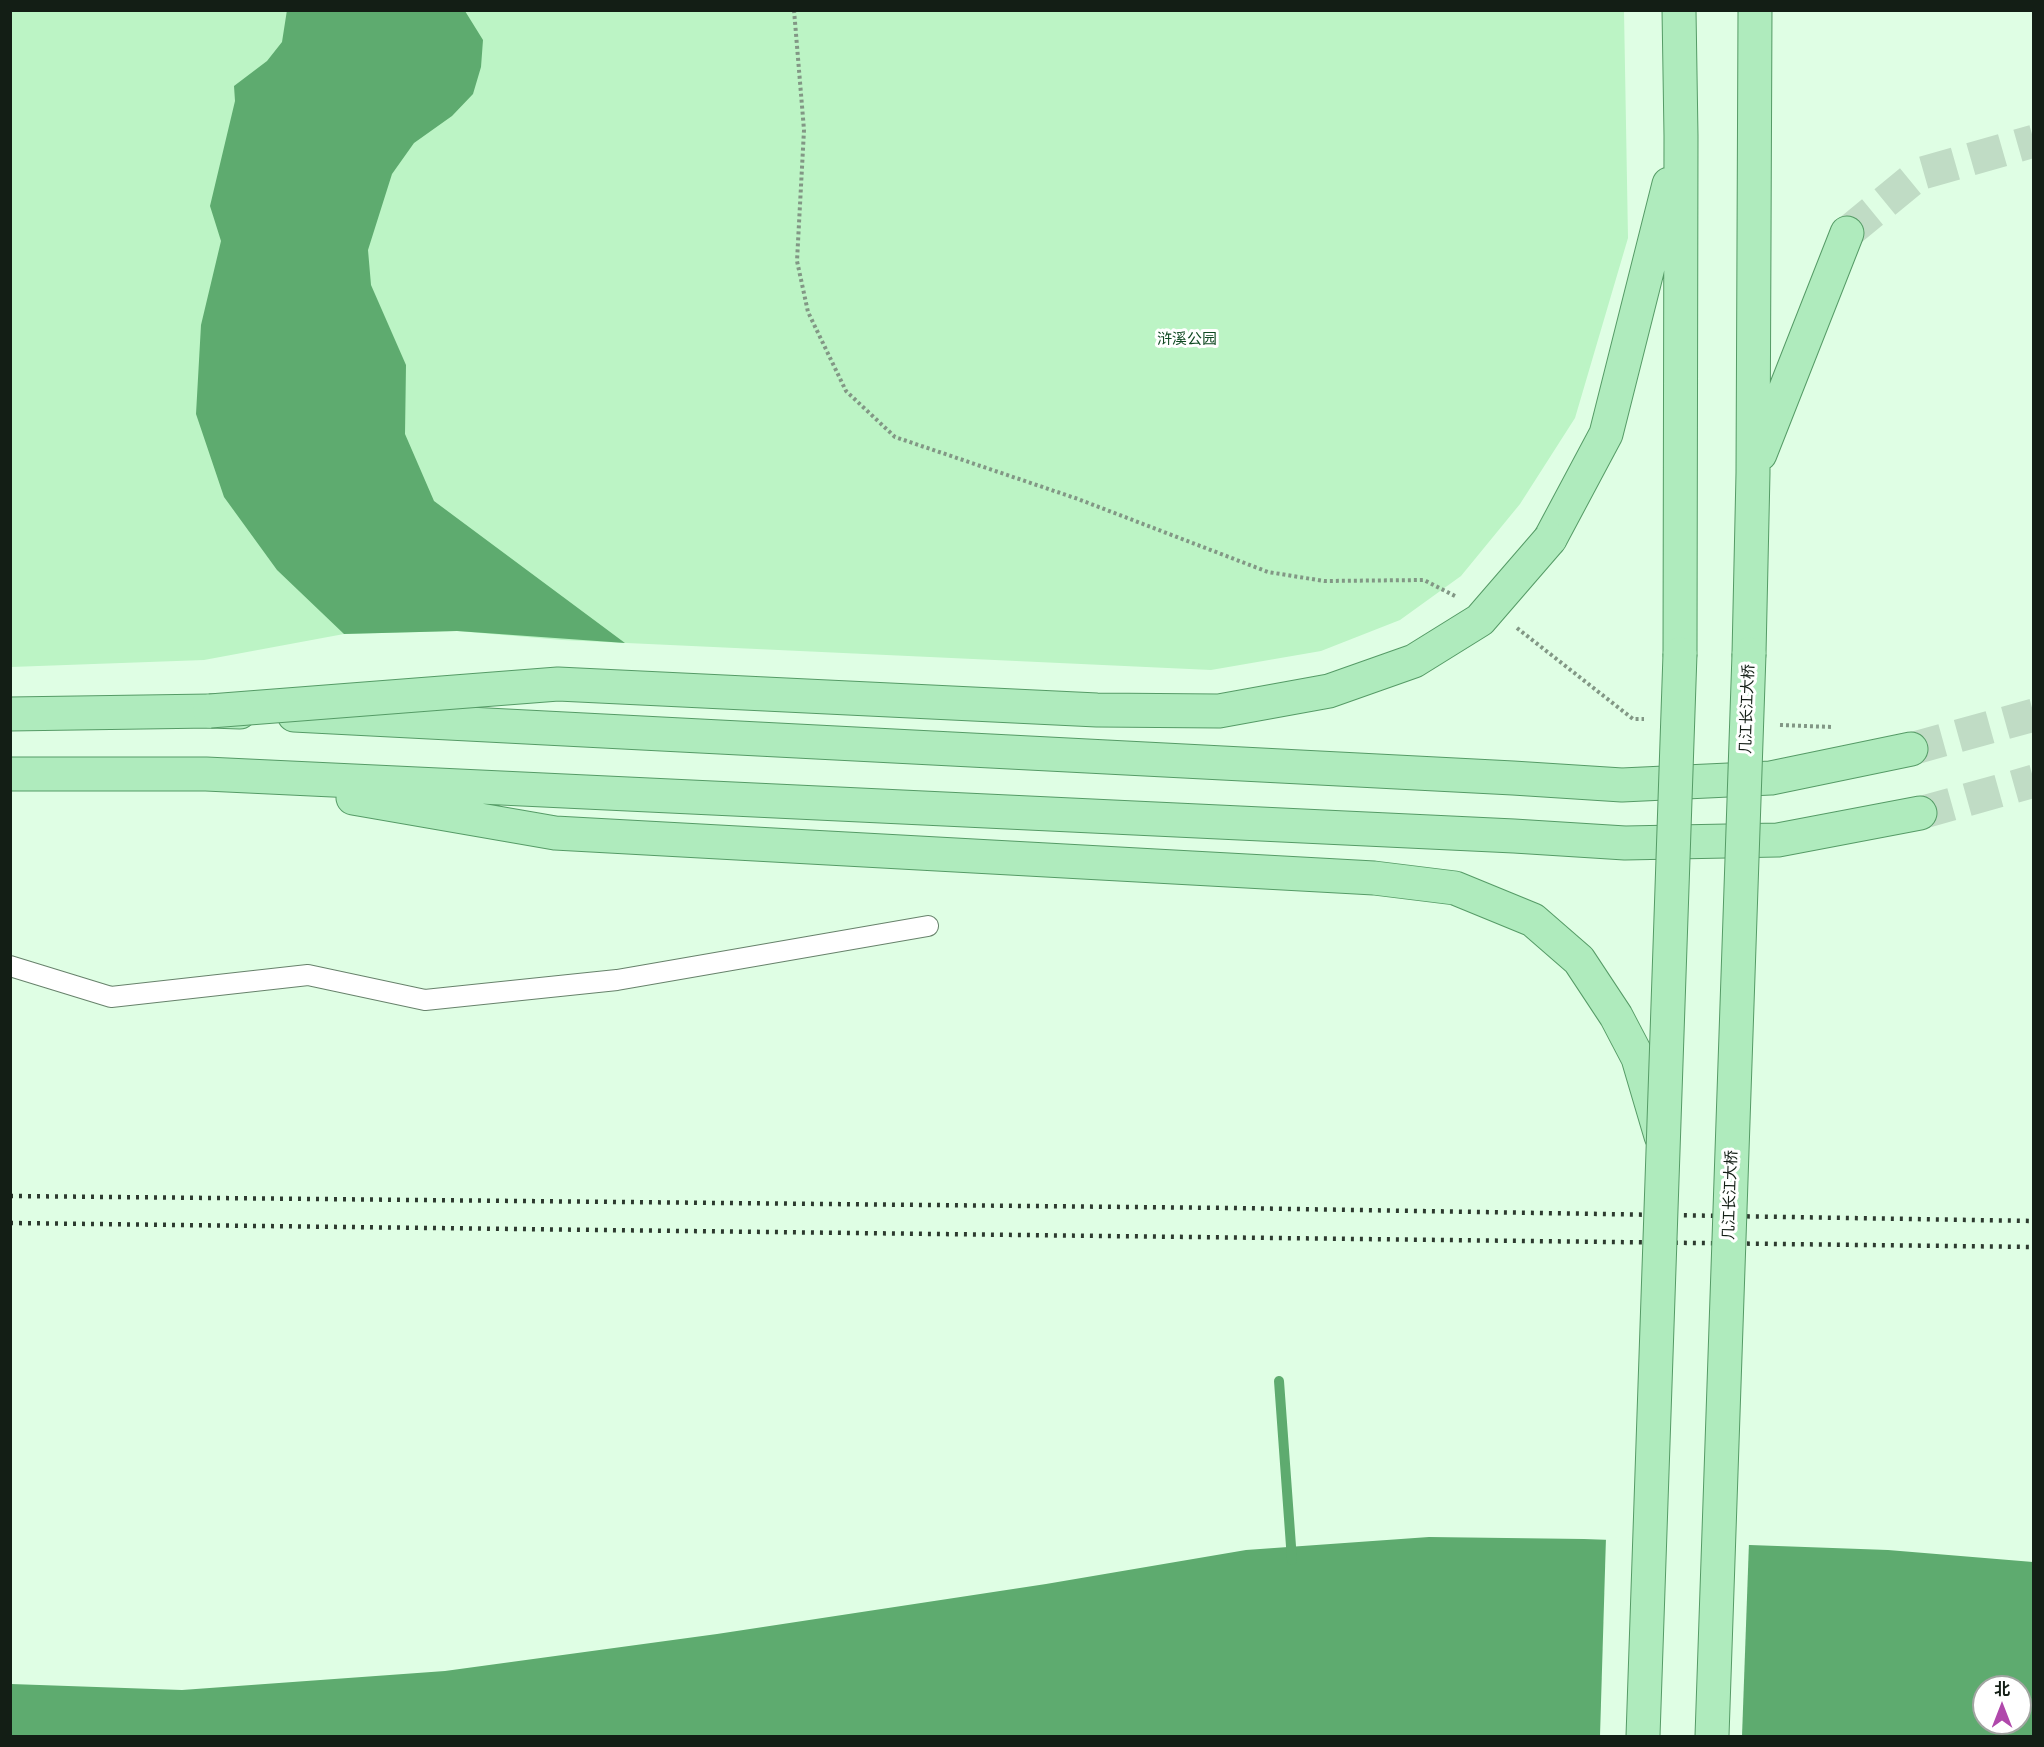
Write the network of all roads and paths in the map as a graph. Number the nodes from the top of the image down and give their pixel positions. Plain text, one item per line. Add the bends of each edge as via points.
1 (794, 10) edge
2 (1679, 10) edge
3 (1755, 10) edge
4 (1681, 136) junction
5 (1847, 234) tunnel mouth
6 (1753, 472) junction
7 (1456, 596) dead end
8 (1509, 623) dead end
9 (210, 711) junction
10 (10, 714) edge
11 (1645, 719) dead end
12 (1777, 725) dead end
13 (1836, 727) dead end
14 (1911, 749) tunnel mouth
15 (10, 774) edge
16 (206, 774) junction
17 (1920, 813) tunnel mouth
18 (928, 926) dead end
19 (10, 966) edge
20 (1664, 1146) junction
21 (1643, 1737) edge
22 (1712, 1737) edge

1 - 7 path via 804,130 797,261 808,312 846,391 895,437 1078,499 1268,572 1323,581 1424,580
2 - 4 main road
3 - 6 main road, 几江长江大桥
4 - 9 main road, bridge via 1606,434 1550,539 1480,620 1414,661 1329,692 1219,711 1097,710 558,684
4 - 20 main road, bridge via 1680,654
5 - 6 main road
6 - 22 main road, 几江长江大桥, bridge
8 - 11 path via 1633,719
9 - 10 main road
9 - 14 main road, bridge via 1622,785 1771,778
12 - 13 path
15 - 16 main road
16 - 17 main road via 1625,843 1778,840
16 - 20 main road, bridge via 555,833 1362,878 1455,888 1533,920 1579,960 1638,1058
18 - 19 lane via 617,980 425,1000 308,975 111,998
20 - 21 main road, bridge

